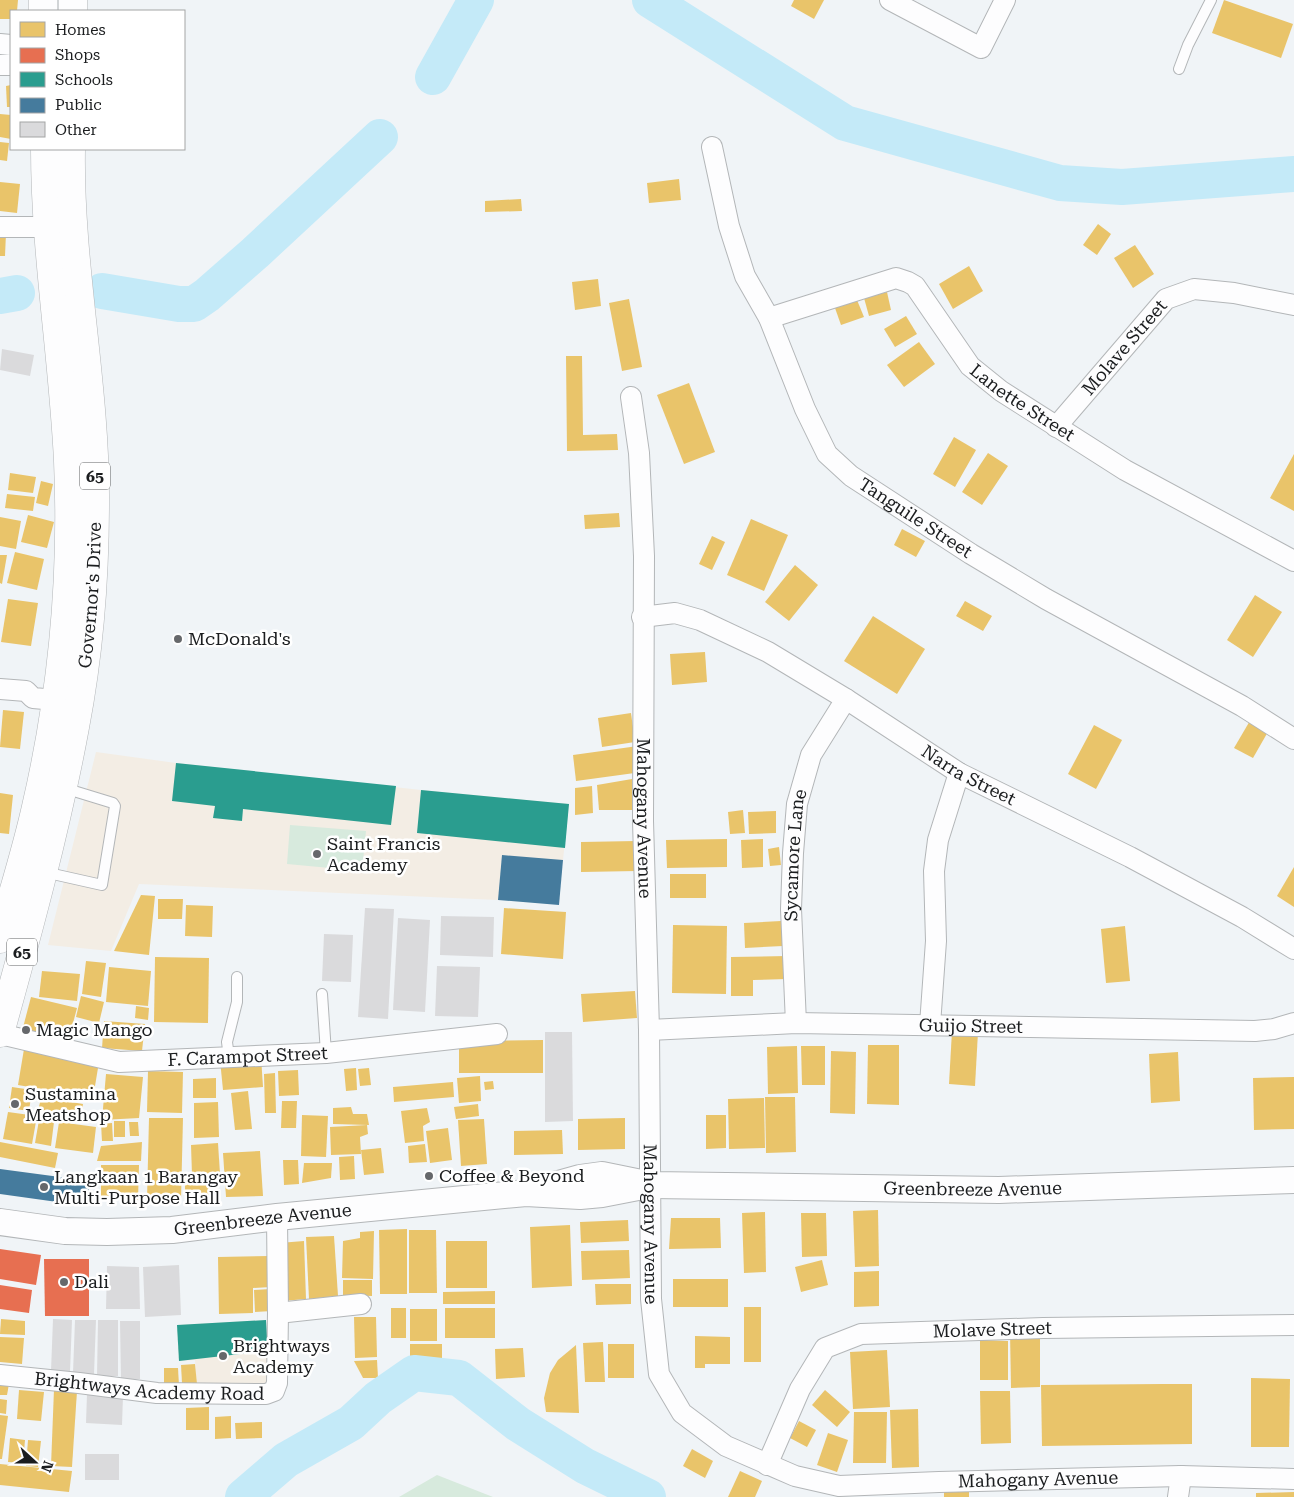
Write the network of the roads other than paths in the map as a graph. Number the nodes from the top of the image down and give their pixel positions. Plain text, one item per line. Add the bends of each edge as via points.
1 (890, 0) edge
2 (1005, 0) edge
3 (1212, 0) edge
4 (1179, 69) dead end
5 (712, 147) dead end
6 (44, 150) edge
7 (71, 150) edge
8 (0, 227) edge
9 (61, 227) junction
10 (1294, 305) edge
11 (769, 318) junction
12 (631, 398) dead end
13 (1056, 427) junction
14 (1294, 561) edge
15 (642, 617) junction
16 (0, 689) edge
17 (846, 699) junction
18 (56, 700) junction
19 (0, 701) edge
20 (1294, 739) edge
21 (959, 773) junction
22 (63, 787) junction
23 (42, 872) junction
24 (0, 939) edge
25 (1294, 949) edge
26 (237, 977) dead end
27 (322, 994) dead end
28 (796, 1023) junction
29 (1294, 1023) edge
30 (930, 1025) junction
31 (649, 1030) junction
32 (0, 1033) edge
33 (497, 1034) dead end
34 (326, 1053) junction
35 (229, 1057) junction
36 (1294, 1180) edge
37 (651, 1185) junction
38 (277, 1217) junction
39 (0, 1222) edge
40 (361, 1304) dead end
41 (278, 1314) junction
42 (1294, 1325) edge
43 (0, 1375) edge
44 (768, 1465) junction
45 (1181, 1476) junction
46 (1294, 1479) edge
47 (1178, 1497) edge

1 - 2 street via 981,48
3 - 4 lane
5 - 11 street, Tanguile Street via 745,276
6 - 9 main road, Governor's Drive / 65
7 - 9 main road, Governor's Drive / 65
8 - 9 street
9 - 18 main road, Governor's Drive / 65 via 68,502 65,602
10 - 13 street, Molave Street via 1194,289 1166,299
11 - 13 street, Lanette Street via 896,278 908,282 915,286 970,366
11 - 20 street, Tanguile Street via 805,409 827,454 851,476 1046,599 1242,706
12 - 15 street, Mahogany Avenue via 639,453 644,556
13 - 14 street, Lanette Street via 1125,470
15 - 17 street, Narra Street via 674,613 700,620 768,652
15 - 31 street, Mahogany Avenue
16 - 18 street via 26,691
17 - 21 street, Narra Street
17 - 28 street, Sycamore Lane via 811,755 797,804 791,909
18 - 19 street
18 - 22 main road, Governor's Drive / 65
18 - 24 main road, Governor's Drive / 65 via 35,809
21 - 25 street, Narra Street via 1147,866
21 - 30 street via 938,840 934,871 936,941
22 - 23 main road, Governor's Drive / 65
22 - 23 lane via 115,806 102,885
23 - 32 main road, Governor's Drive / 65
26 - 35 lane via 238,1002 227,1042
27 - 34 lane
28 - 30 street, Guijo Street
28 - 31 street, Guijo Street
29 - 30 street, Guijo Street via 1255,1031
31 - 37 street, Mahogany Avenue
32 - 35 street, F. Carampot Street via 119,1062
33 - 34 street, F. Carampot Street
34 - 35 street, F. Carampot Street
36 - 37 street, Greenbreeze Avenue via 999,1190
37 - 38 street, Greenbreeze Avenue via 580,1196 526,1193
37 - 44 street, Mahogany Avenue via 651,1299 659,1374 682,1413 726,1446
38 - 39 street, Greenbreeze Avenue via 172,1230 107,1232 65,1231
38 - 41 street, Brightways Academy Road
40 - 41 street
41 - 43 street, Brightways Academy Road via 277,1382 274,1392 266,1394 157,1393
42 - 44 street, Molave Street via 861,1334 825,1348 800,1389
44 - 45 street, Mahogany Avenue via 795,1476 839,1486
45 - 46 street, Mahogany Avenue
45 - 47 street

